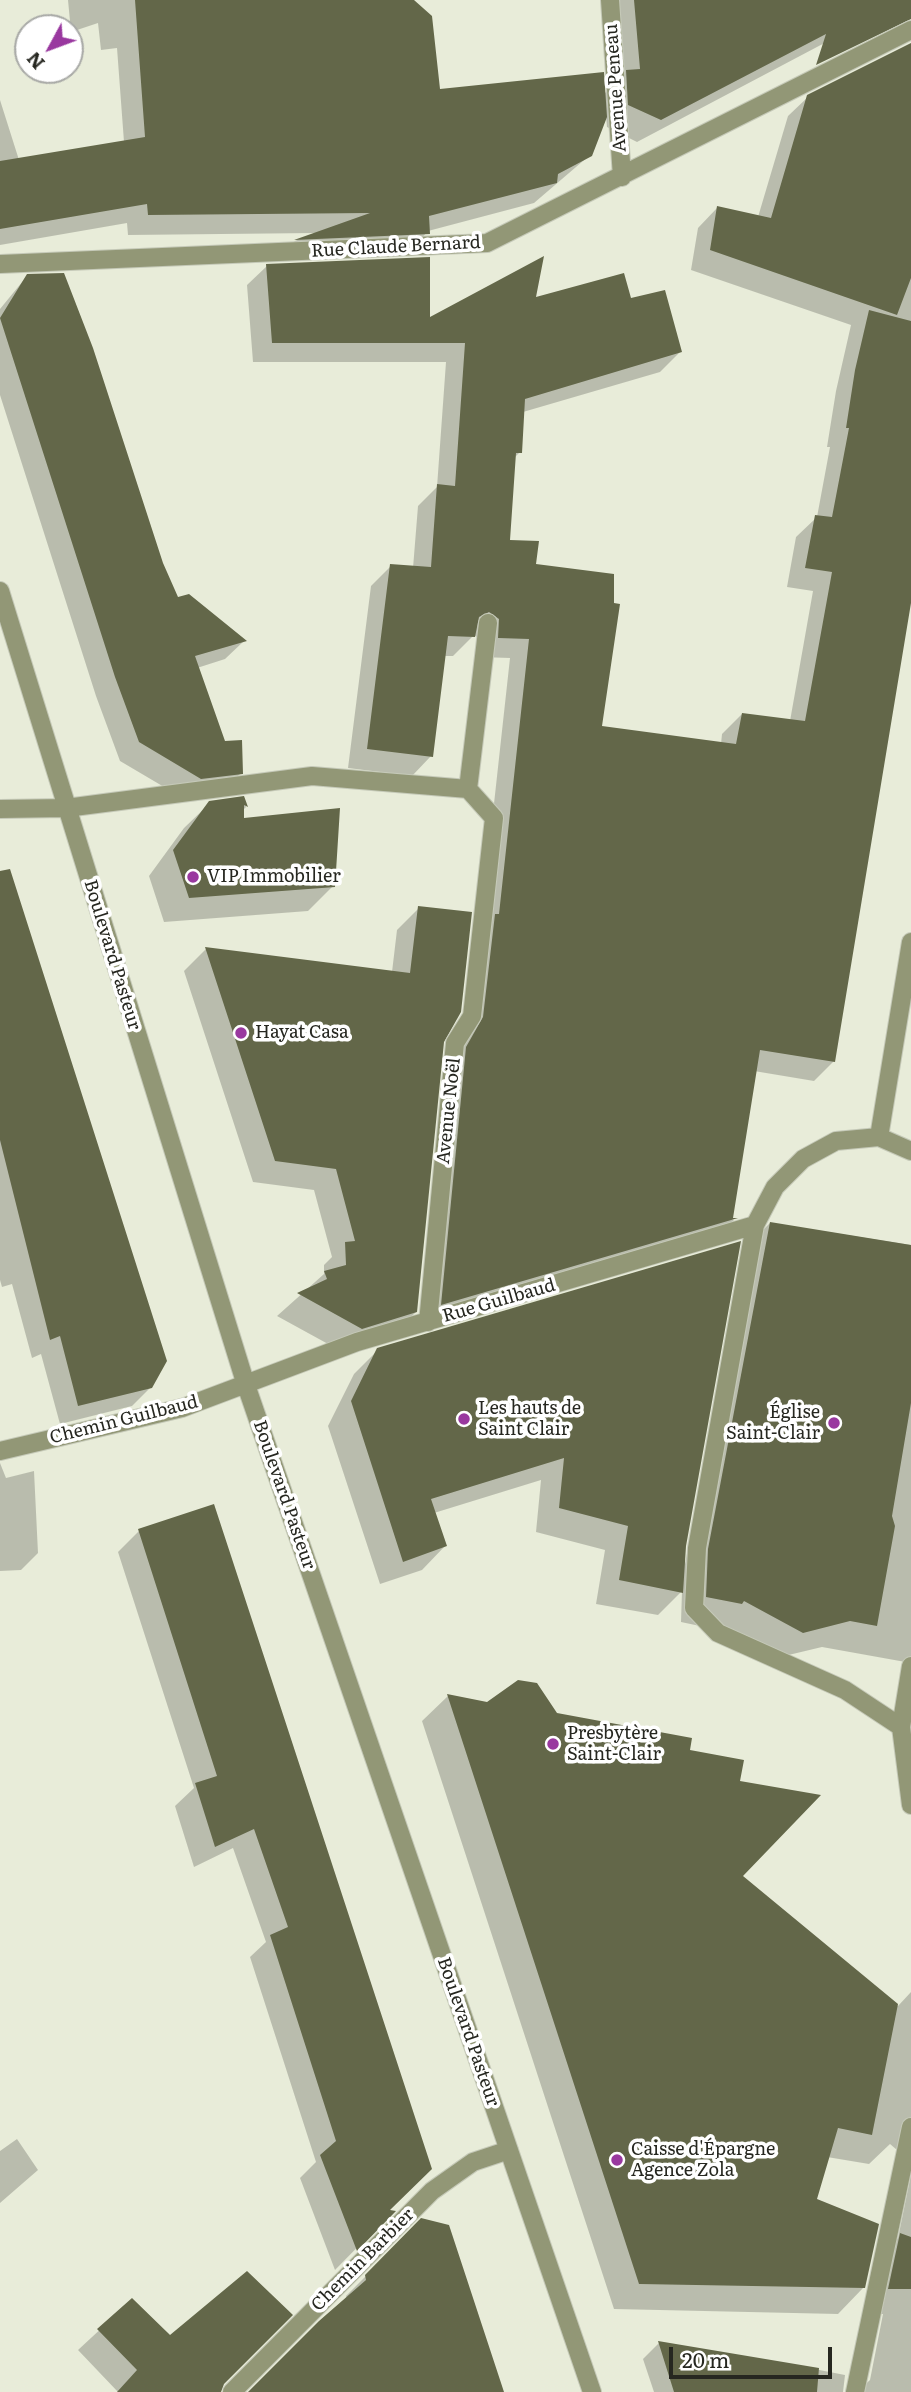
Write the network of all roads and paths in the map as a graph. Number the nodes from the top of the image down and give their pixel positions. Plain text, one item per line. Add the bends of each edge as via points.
1 (610, 0) edge
2 (911, 30) edge
3 (622, 177) junction
4 (0, 264) edge
5 (0, 591) edge
6 (488, 624) dead end
7 (468, 789) junction
8 (66, 807) junction
9 (0, 809) edge
10 (911, 942) edge
11 (879, 1137) junction
12 (911, 1151) edge
13 (755, 1225) junction
14 (428, 1322) junction
15 (246, 1385) junction
16 (0, 1451) edge
17 (911, 1666) edge
18 (901, 1727) junction
19 (911, 1805) edge
20 (911, 2127) edge
21 (509, 2150) junction
22 (232, 2392) edge
23 (592, 2392) edge
24 (855, 2392) edge

1 - 3 street, Avenue Peneau
2 - 3 street, Rue Claude Bernard
3 - 4 street, Rue Claude Bernard via 488,243
5 - 8 street, Boulevard Pasteur
6 - 7 street
7 - 8 street via 312,776
7 - 14 street, Avenue Noël via 494,818 472,1016 455,1044
8 - 9 street
8 - 15 street, Boulevard Pasteur
10 - 11 street
11 - 12 street
11 - 13 street via 836,1142 803,1159 775,1187
13 - 14 street, Rue Guilbaud
13 - 18 street via 697,1548 694,1608 718,1633 845,1690
14 - 15 street, Rue Guilbaud via 357,1342
15 - 16 street, Chemin Guilbaud via 182,1408
15 - 21 street, Boulevard Pasteur
17 - 18 street
18 - 19 street
20 - 24 street
21 - 22 street, Chemin Barbier via 473,2162 432,2191
21 - 23 street, Boulevard Pasteur

